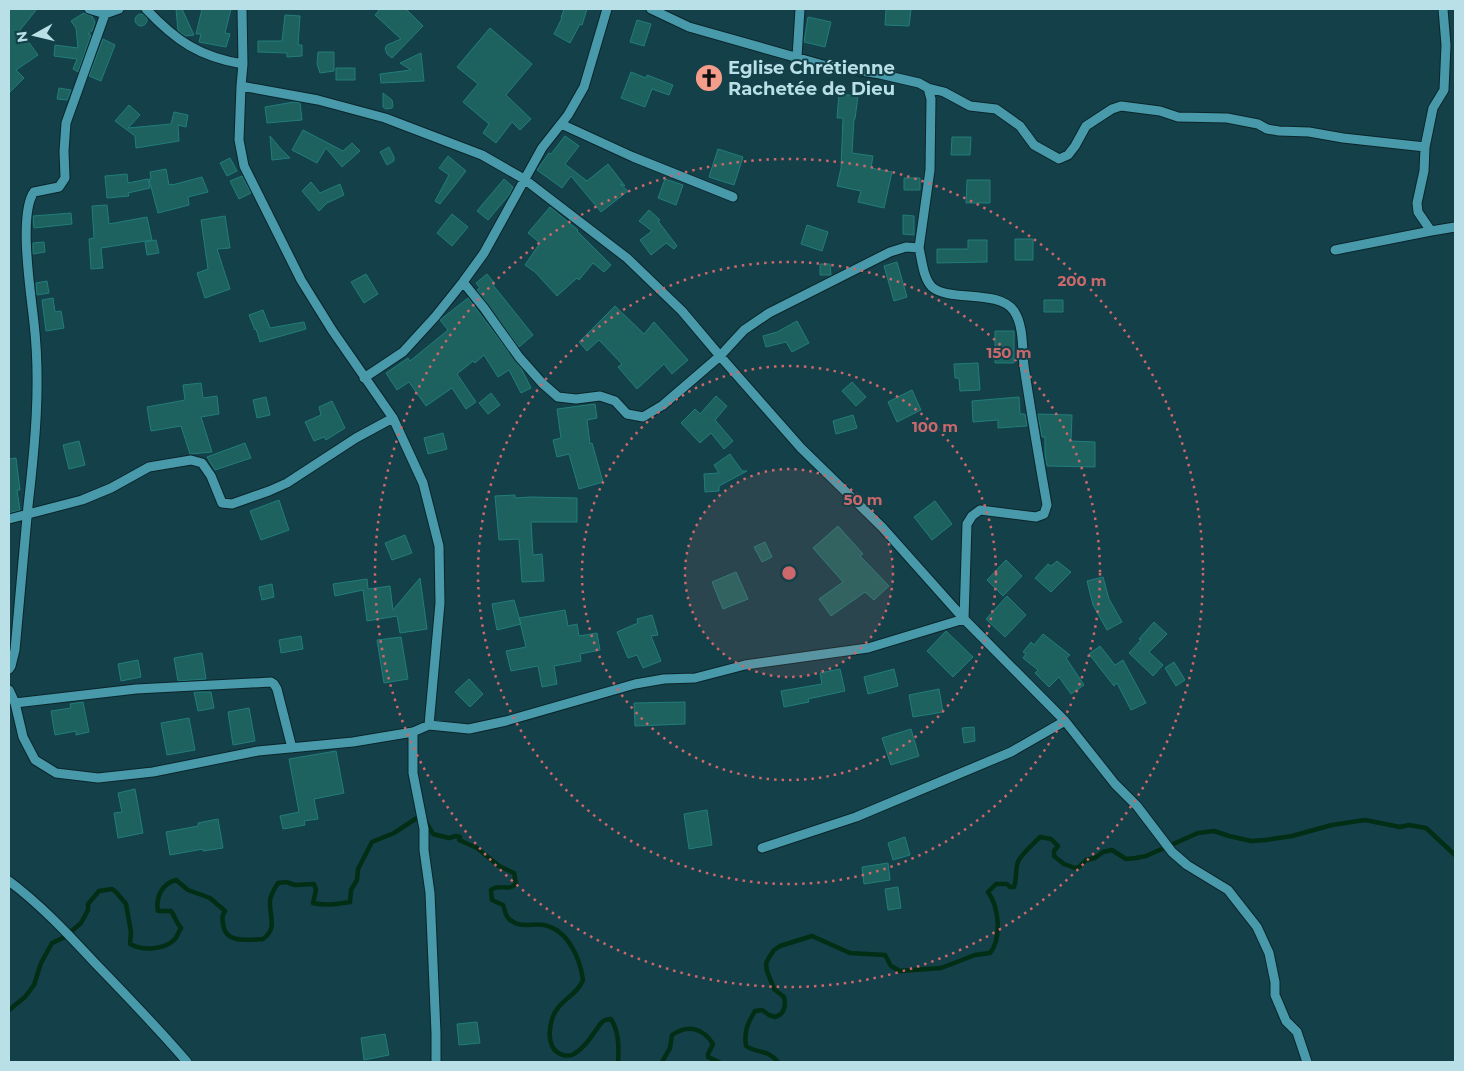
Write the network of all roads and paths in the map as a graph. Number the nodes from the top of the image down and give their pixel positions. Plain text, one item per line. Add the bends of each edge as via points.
1 (89, 9) edge
2 (119, 9) edge
3 (146, 9) edge
4 (242, 9) edge
5 (607, 9) edge
6 (651, 9) edge
7 (800, 9) edge
8 (1443, 9) edge
9 (105, 14) junction
10 (797, 57) junction
11 (243, 64) junction
12 (241, 86) junction
13 (928, 88) junction
14 (561, 124) junction
15 (1425, 146) junction
16 (524, 179) junction
17 (733, 197) dead end
18 (1455, 227) edge
19 (1430, 231) junction
20 (919, 248) junction
21 (1335, 250) dead end
22 (463, 282) junction
23 (720, 356) junction
24 (364, 378) junction
25 (393, 418) junction
26 (28, 514) junction
27 (9, 519) edge
28 (964, 619) junction
29 (9, 669) edge
30 (9, 691) edge
31 (14, 702) junction
32 (1065, 721) junction
33 (429, 725) junction
34 (413, 732) junction
35 (292, 748) junction
36 (762, 848) dead end
37 (9, 881) edge
38 (187, 1062) edge
39 (436, 1062) edge
40 (1307, 1062) edge

1 - 9 street
2 - 9 street
3 - 11 street via 172,36 193,48 222,60
4 - 11 street
5 - 14 street via 584,86
6 - 10 street via 689,27
7 - 10 street
8 - 15 street via 1446,45 1444,90 1433,108
9 - 26 street via 66,123 62,184 34,192 27,208 27,255 38,402
10 - 13 street via 890,76
11 - 12 street
12 - 16 street via 318,100 385,118 482,155
12 - 24 street via 239,140 244,166 301,280
13 - 15 street via 944,92 970,106 996,109 1020,126 1034,145 1059,159 1068,155 1086,126 1122,106 1178,117 1227,118 1278,131
13 - 20 street via 932,99 930,170
14 - 16 street
14 - 17 street
15 - 19 street via 1417,203 1418,212
16 - 22 street via 484,253
16 - 23 street via 627,258 682,311
18 - 19 street
19 - 21 street
20 - 23 street via 906,247 890,252 769,313 744,330
20 - 28 street via 932,287 941,292 1002,301 1019,319 1047,505 1044,514 1036,517 980,510 972,516 967,524
22 - 23 street via 519,357 558,397 600,396 615,401 627,414 642,417 663,405
22 - 24 street via 403,352
23 - 28 street via 801,448 882,527
24 - 25 street
25 - 26 street via 286,483 232,504 222,503 202,463 191,460 149,466 82,500
25 - 33 street via 423,483 439,546 440,602
26 - 27 street
26 - 29 street via 15,650
28 - 32 street
28 - 33 street via 868,648 746,665 695,678 635,684 469,729
30 - 31 street
31 - 35 street via 23,737 35,760 56,773 98,778
31 - 35 street via 271,682 277,690
32 - 36 street via 1012,752 856,817
32 - 40 street via 1172,852 1228,890 1256,927 1269,953 1275,995 1286,1021 1297,1032
33 - 34 street
34 - 35 street
34 - 39 street via 413,773 424,829 430,893
37 - 38 street via 62,928

